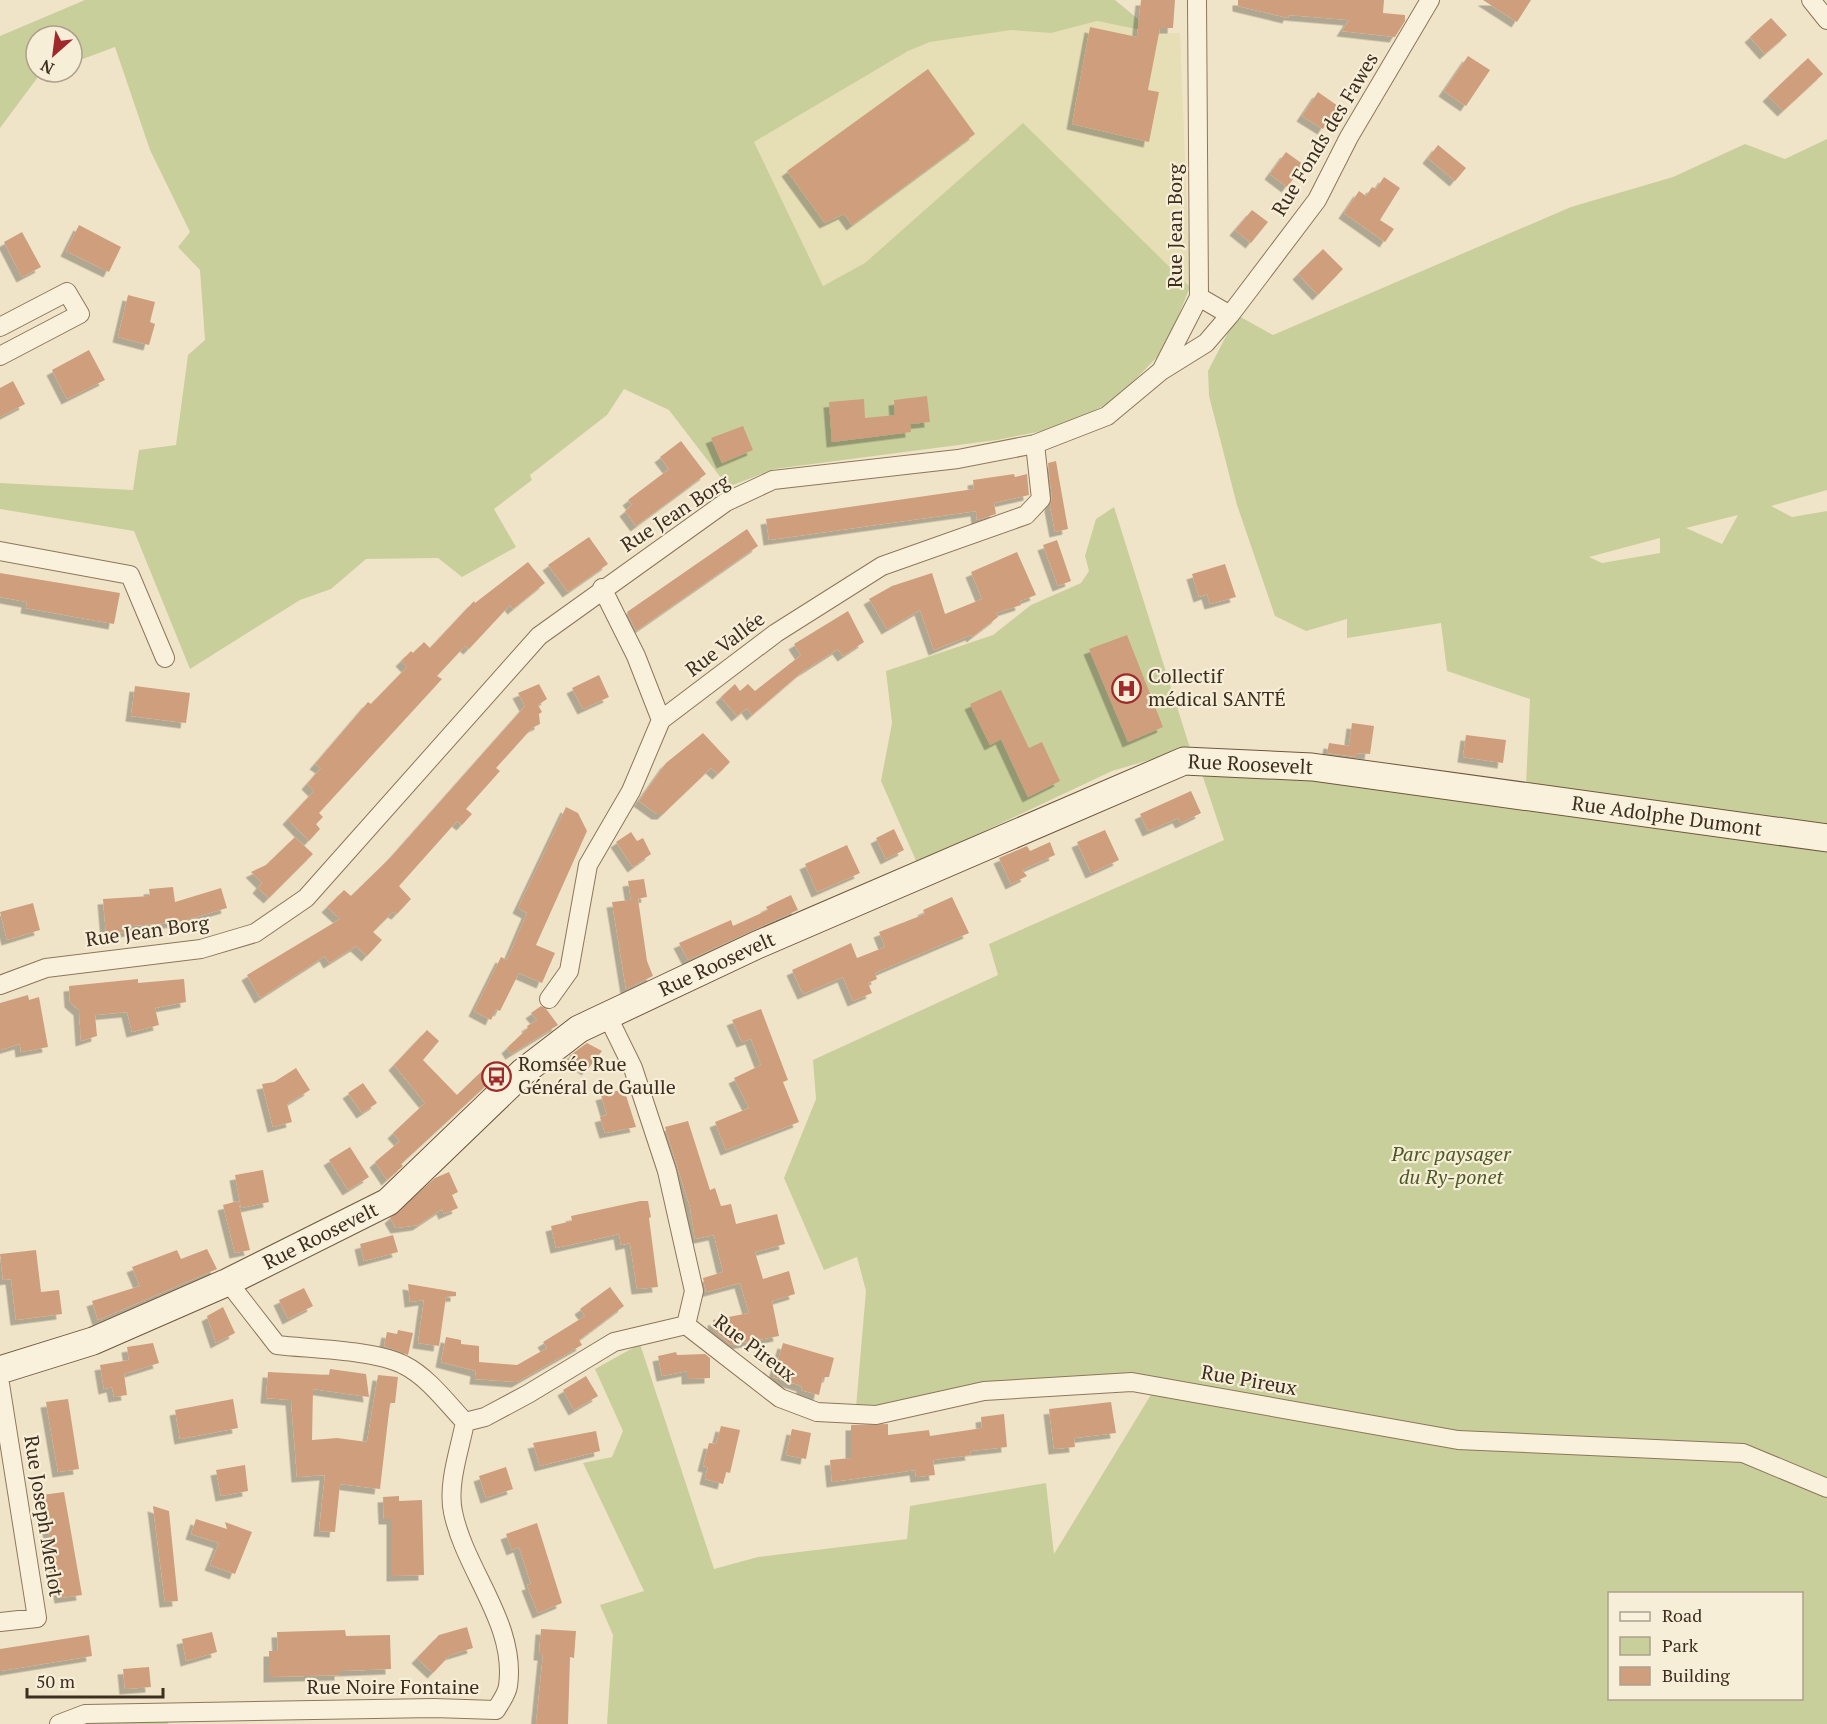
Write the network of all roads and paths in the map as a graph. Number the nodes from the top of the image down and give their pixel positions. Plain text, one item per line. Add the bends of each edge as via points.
1 (1197, 0) edge
2 (1430, 0) edge
3 (1811, 0) edge
4 (1827, 20) edge
5 (1199, 297) junction
6 (1230, 315) junction
7 (0, 327) edge
8 (0, 356) edge
9 (1161, 371) junction
10 (1035, 444) junction
11 (0, 551) edge
12 (602, 588) junction
13 (165, 658) dead end
14 (661, 720) junction
15 (1506, 793) joint
16 (1827, 838) edge
17 (0, 985) edge
18 (549, 999) dead end
19 (608, 1017) junction
20 (228, 1282) junction
21 (686, 1324) junction
22 (0, 1370) edge
23 (0, 1384) edge
24 (465, 1422) junction
25 (1827, 1488) edge
26 (0, 1622) edge
27 (496, 1717) edge
28 (59, 1724) edge

1 - 5 street, Rue Jean Borg
2 - 6 street, Rue Fonds des Fawes via 1349,137 1317,200
3 - 4 street
5 - 6 street
5 - 9 street, Rue Jean Borg
6 - 9 street, Rue Fonds des Fawes via 1206,343
7 - 8 street via 68,292 80,314
9 - 10 street, Rue Jean Borg via 1107,416
10 - 12 street, Rue Jean Borg via 958,459 773,480 726,502
10 - 14 street, Rue Vallée via 1041,499 1026,515 882,566 776,633
11 - 13 street via 130,575
12 - 14 street via 636,656
12 - 17 street, Rue Jean Borg via 539,636 306,898 255,933 201,949 46,968
14 - 18 street, Rue Vallée via 631,790 588,865 569,971
15 - 16 main road, Rue Adolphe Dumont
15 - 19 main road, Rue Roosevelt via 1312,767 1184,761 758,945
19 - 20 main road, Rue Roosevelt via 579,1029 523,1072 388,1202
19 - 21 street via 633,1068 667,1171 694,1291
20 - 22 main road, Rue Roosevelt via 93,1341
20 - 24 street via 277,1345 378,1357 404,1365 426,1381
21 - 24 street via 614,1342 485,1417
21 - 25 street, Rue Pireux via 780,1398 817,1412 876,1416 984,1391 1132,1382 1458,1440 1743,1454
23 - 26 street, Rue Joseph Merlot via 37,1618
24 - 27 street, Rue Noire Fontaine via 452,1509 458,1533 507,1645 508,1688
27 - 28 street, Rue Noire Fontaine via 434,1708 85,1714

